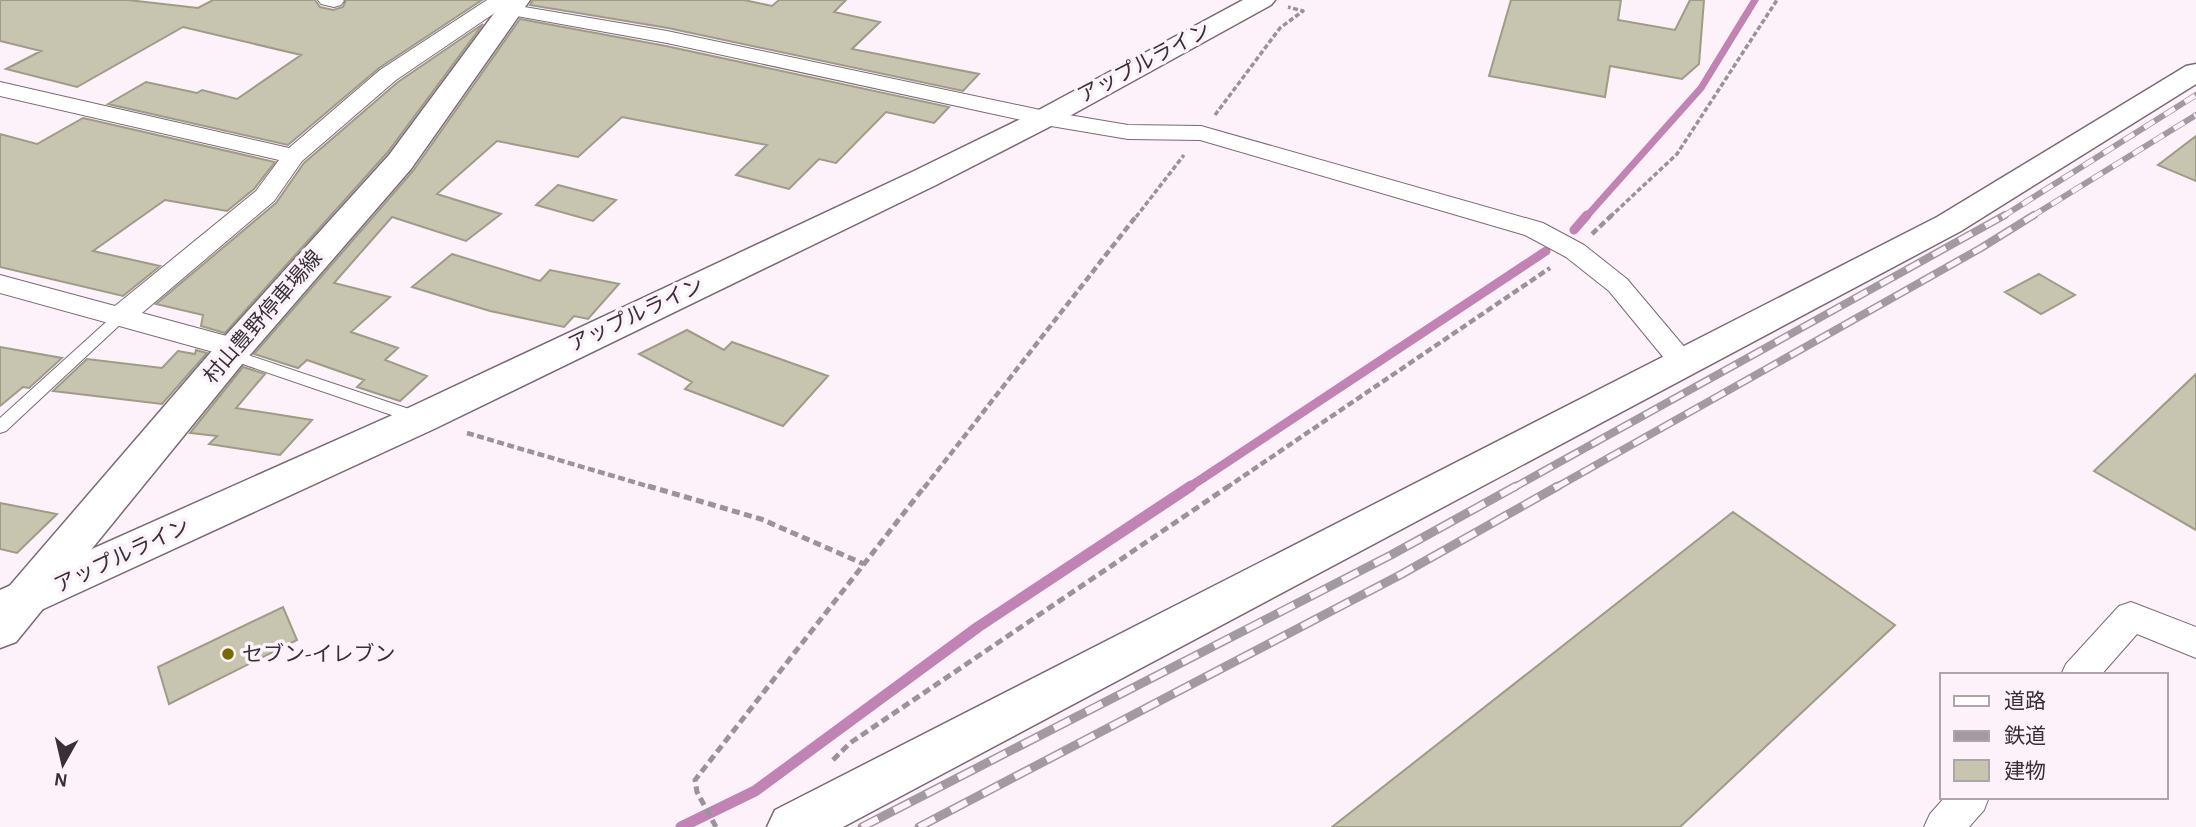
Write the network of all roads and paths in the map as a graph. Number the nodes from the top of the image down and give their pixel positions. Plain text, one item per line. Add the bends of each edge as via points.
1 (1777, 0) edge
2 (1269, 2) edge
3 (509, 3) edge
4 (2196, 72) edge
5 (0, 89) edge
6 (1045, 117) junction
7 (1201, 133) junction
8 (294, 156) junction
9 (1574, 251) junction
10 (0, 284) edge
11 (120, 317) junction
12 (232, 351) junction
13 (1683, 362) junction
14 (420, 419) junction
15 (0, 427) edge
16 (864, 564) junction
17 (7, 614) edge
18 (2196, 643) edge
19 (2081, 673) edge
20 (831, 762) dead end
21 (1968, 799) edge
22 (716, 827) edge
23 (793, 827) edge
24 (1944, 827) edge

1 - 9 path via 1677,154
2 - 6 main road, アップルライン
2 - 7 path via 1303,10 1280,28
3 - 6 street
3 - 8 street via 388,75
3 - 12 main road, 村山豊野停車場線 via 400,162
4 - 13 main road via 1949,224
5 - 8 street
6 - 7 street via 1128,132
6 - 14 main road, アップルライン
7 - 9 street via 1534,229
7 - 16 path
8 - 11 street via 265,195
9 - 13 street via 1618,285
9 - 20 path via 850,743
10 - 11 street
11 - 12 street
11 - 15 lane
12 - 14 lane
12 - 17 main road, 村山豊野停車場線
13 - 23 main road
14 - 16 path via 761,519
14 - 17 main road, アップルライン
16 - 22 path via 695,780 696,792
18 - 19 street via 2132,616
21 - 24 street

